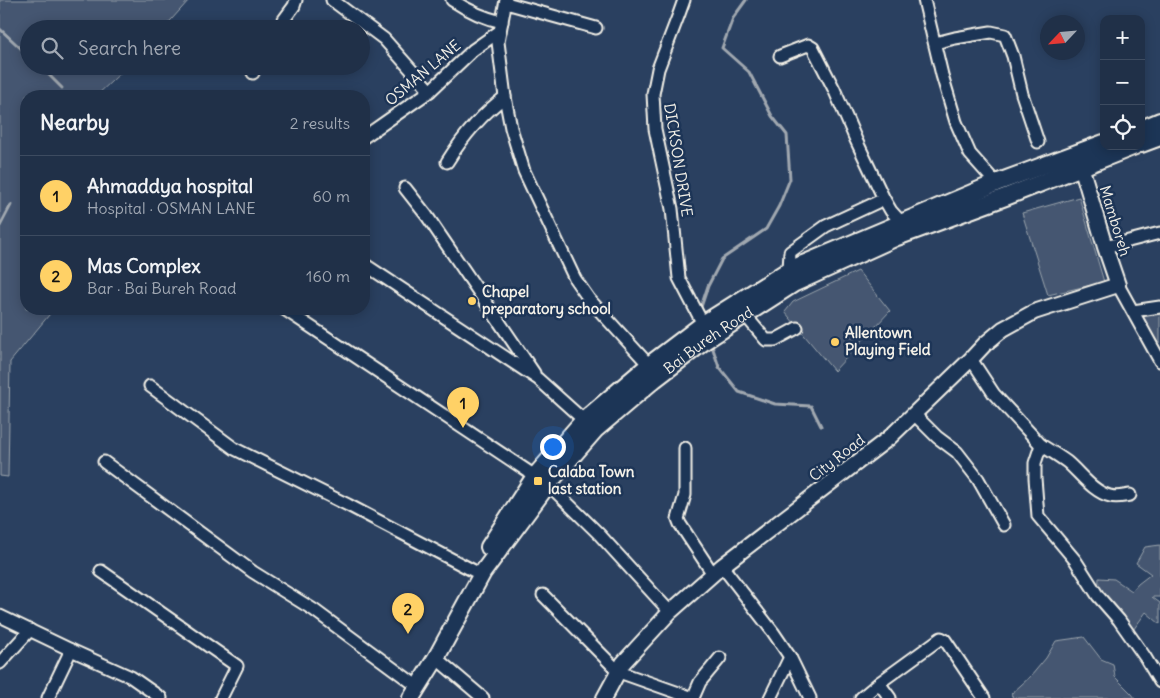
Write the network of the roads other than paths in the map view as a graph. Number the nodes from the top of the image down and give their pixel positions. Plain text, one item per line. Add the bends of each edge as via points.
1 (296, 0) edge
2 (332, 0) edge
3 (452, 0) edge
4 (684, 0) edge
5 (924, 0) edge
6 (506, 1) edge
7 (284, 20) edge
8 (359, 20) edge
9 (501, 27) junction
10 (370, 28) edge
11 (596, 28) dead end
12 (935, 43) junction
13 (780, 56) dead end
14 (430, 91) junction
15 (505, 97) junction
16 (1160, 121) edge
17 (1145, 127) edge
18 (370, 134) edge
19 (1160, 136) edge
20 (1038, 142) dead end
21 (1145, 142) edge
22 (1100, 146) edge
23 (1119, 150) edge
24 (1079, 160) junction
25 (447, 162) dead end
26 (996, 183) junction
27 (405, 188) dead end
28 (884, 199) junction
29 (901, 222) junction
30 (1160, 233) edge
31 (1105, 247) junction
32 (370, 268) edge
33 (789, 270) junction
34 (1118, 284) junction
35 (1160, 307) edge
36 (1133, 311) junction
37 (293, 315) edge
38 (745, 315) junction
39 (703, 324) junction
40 (796, 328) dead end
41 (971, 359) junction
42 (1160, 361) edge
43 (649, 365) junction
44 (538, 378) junction
45 (150, 386) dead end
46 (914, 414) junction
47 (589, 425) junction
48 (1041, 444) junction
49 (685, 448) dead end
50 (104, 462) dead end
51 (542, 480) junction
52 (1130, 495) dead end
53 (1004, 524) dead end
54 (474, 570) junction
55 (718, 570) junction
56 (101, 571) dead end
57 (542, 595) dead end
58 (670, 612) junction
59 (0, 616) edge
60 (30, 630) junction
61 (71, 650) junction
62 (790, 657) junction
63 (436, 658) junction
64 (720, 658) dead end
65 (0, 663) edge
66 (619, 672) junction
67 (410, 681) junction
68 (1160, 682) edge
69 (879, 683) junction
70 (48, 698) edge
71 (161, 698) edge
72 (221, 698) edge
73 (400, 698) edge
74 (411, 698) edge
75 (483, 698) edge
76 (604, 698) edge
77 (693, 698) edge
78 (770, 698) edge
79 (810, 698) edge
80 (860, 698) edge
81 (890, 698) edge
82 (984, 698) edge

1 - 7 street
2 - 8 street
3 - 9 street
4 - 39 street, DICKSON DRIVE via 658,69 654,94 655,129 672,209 679,278
5 - 12 street
6 - 9 street
6 - 11 street
9 - 14 street, OSMAN LANE
9 - 15 street via 498,42
10 - 14 street via 384,39
12 - 20 street via 991,32 1006,35
12 - 26 street via 956,122 970,154
13 - 28 street via 808,45 813,48
14 - 18 street, OSMAN LANE
15 - 25 street via 491,107
15 - 43 street via 524,171 575,279
16 - 17 highway
19 - 21 highway
22 - 24 highway, Bai Bureh Road
23 - 24 highway, Bai Bureh Road
24 - 26 highway, Bai Bureh Road
24 - 31 main road, Mamboreh
24 - 38 highway, Bai Bureh Road via 793,284
26 - 29 highway, Bai Bureh Road
27 - 44 street
28 - 29 street
28 - 33 street via 826,226 790,252
29 - 33 highway, Bai Bureh Road
30 - 31 street
31 - 34 main road, Mamboreh
32 - 44 street
33 - 39 highway, Bai Bureh Road
34 - 36 street
34 - 41 main road, City Road via 1034,312 1003,330
35 - 36 street
36 - 42 street
37 - 51 street
38 - 40 street via 766,340 775,340
38 - 47 highway, Bai Bureh Road
39 - 43 highway, Bai Bureh Road
41 - 46 main road, City Road
41 - 48 street via 994,394
43 - 47 highway, Bai Bureh Road
44 - 47 street
45 - 54 street via 235,449
46 - 53 street via 957,452 978,479
46 - 55 main road, City Road via 889,438
47 - 51 highway, Bai Bureh Road
48 - 52 street via 1102,493 1117,497
48 - 68 street via 1035,463 1038,516 1075,560
49 - 55 street via 686,495 678,519
50 - 67 street via 253,572 314,610
51 - 54 highway, Bai Bureh Road
51 - 58 street via 599,534
51 - 63 highway, Bai Bureh Road via 483,572
54 - 67 highway, Bai Bureh Road
55 - 58 main road, City Road
55 - 62 street via 774,632
56 - 72 street via 237,666
57 - 66 street
58 - 66 main road, City Road via 623,663
59 - 60 street
60 - 61 street
60 - 65 street
61 - 70 street
61 - 71 street via 131,677
62 - 78 street
62 - 79 street
63 - 74 highway, Bai Bureh Road
63 - 75 street
64 - 77 street via 700,682
66 - 76 main road, City Road
66 - 77 street
67 - 73 highway, Bai Bureh Road
69 - 80 street
69 - 81 street
69 - 82 street via 941,638 946,640

